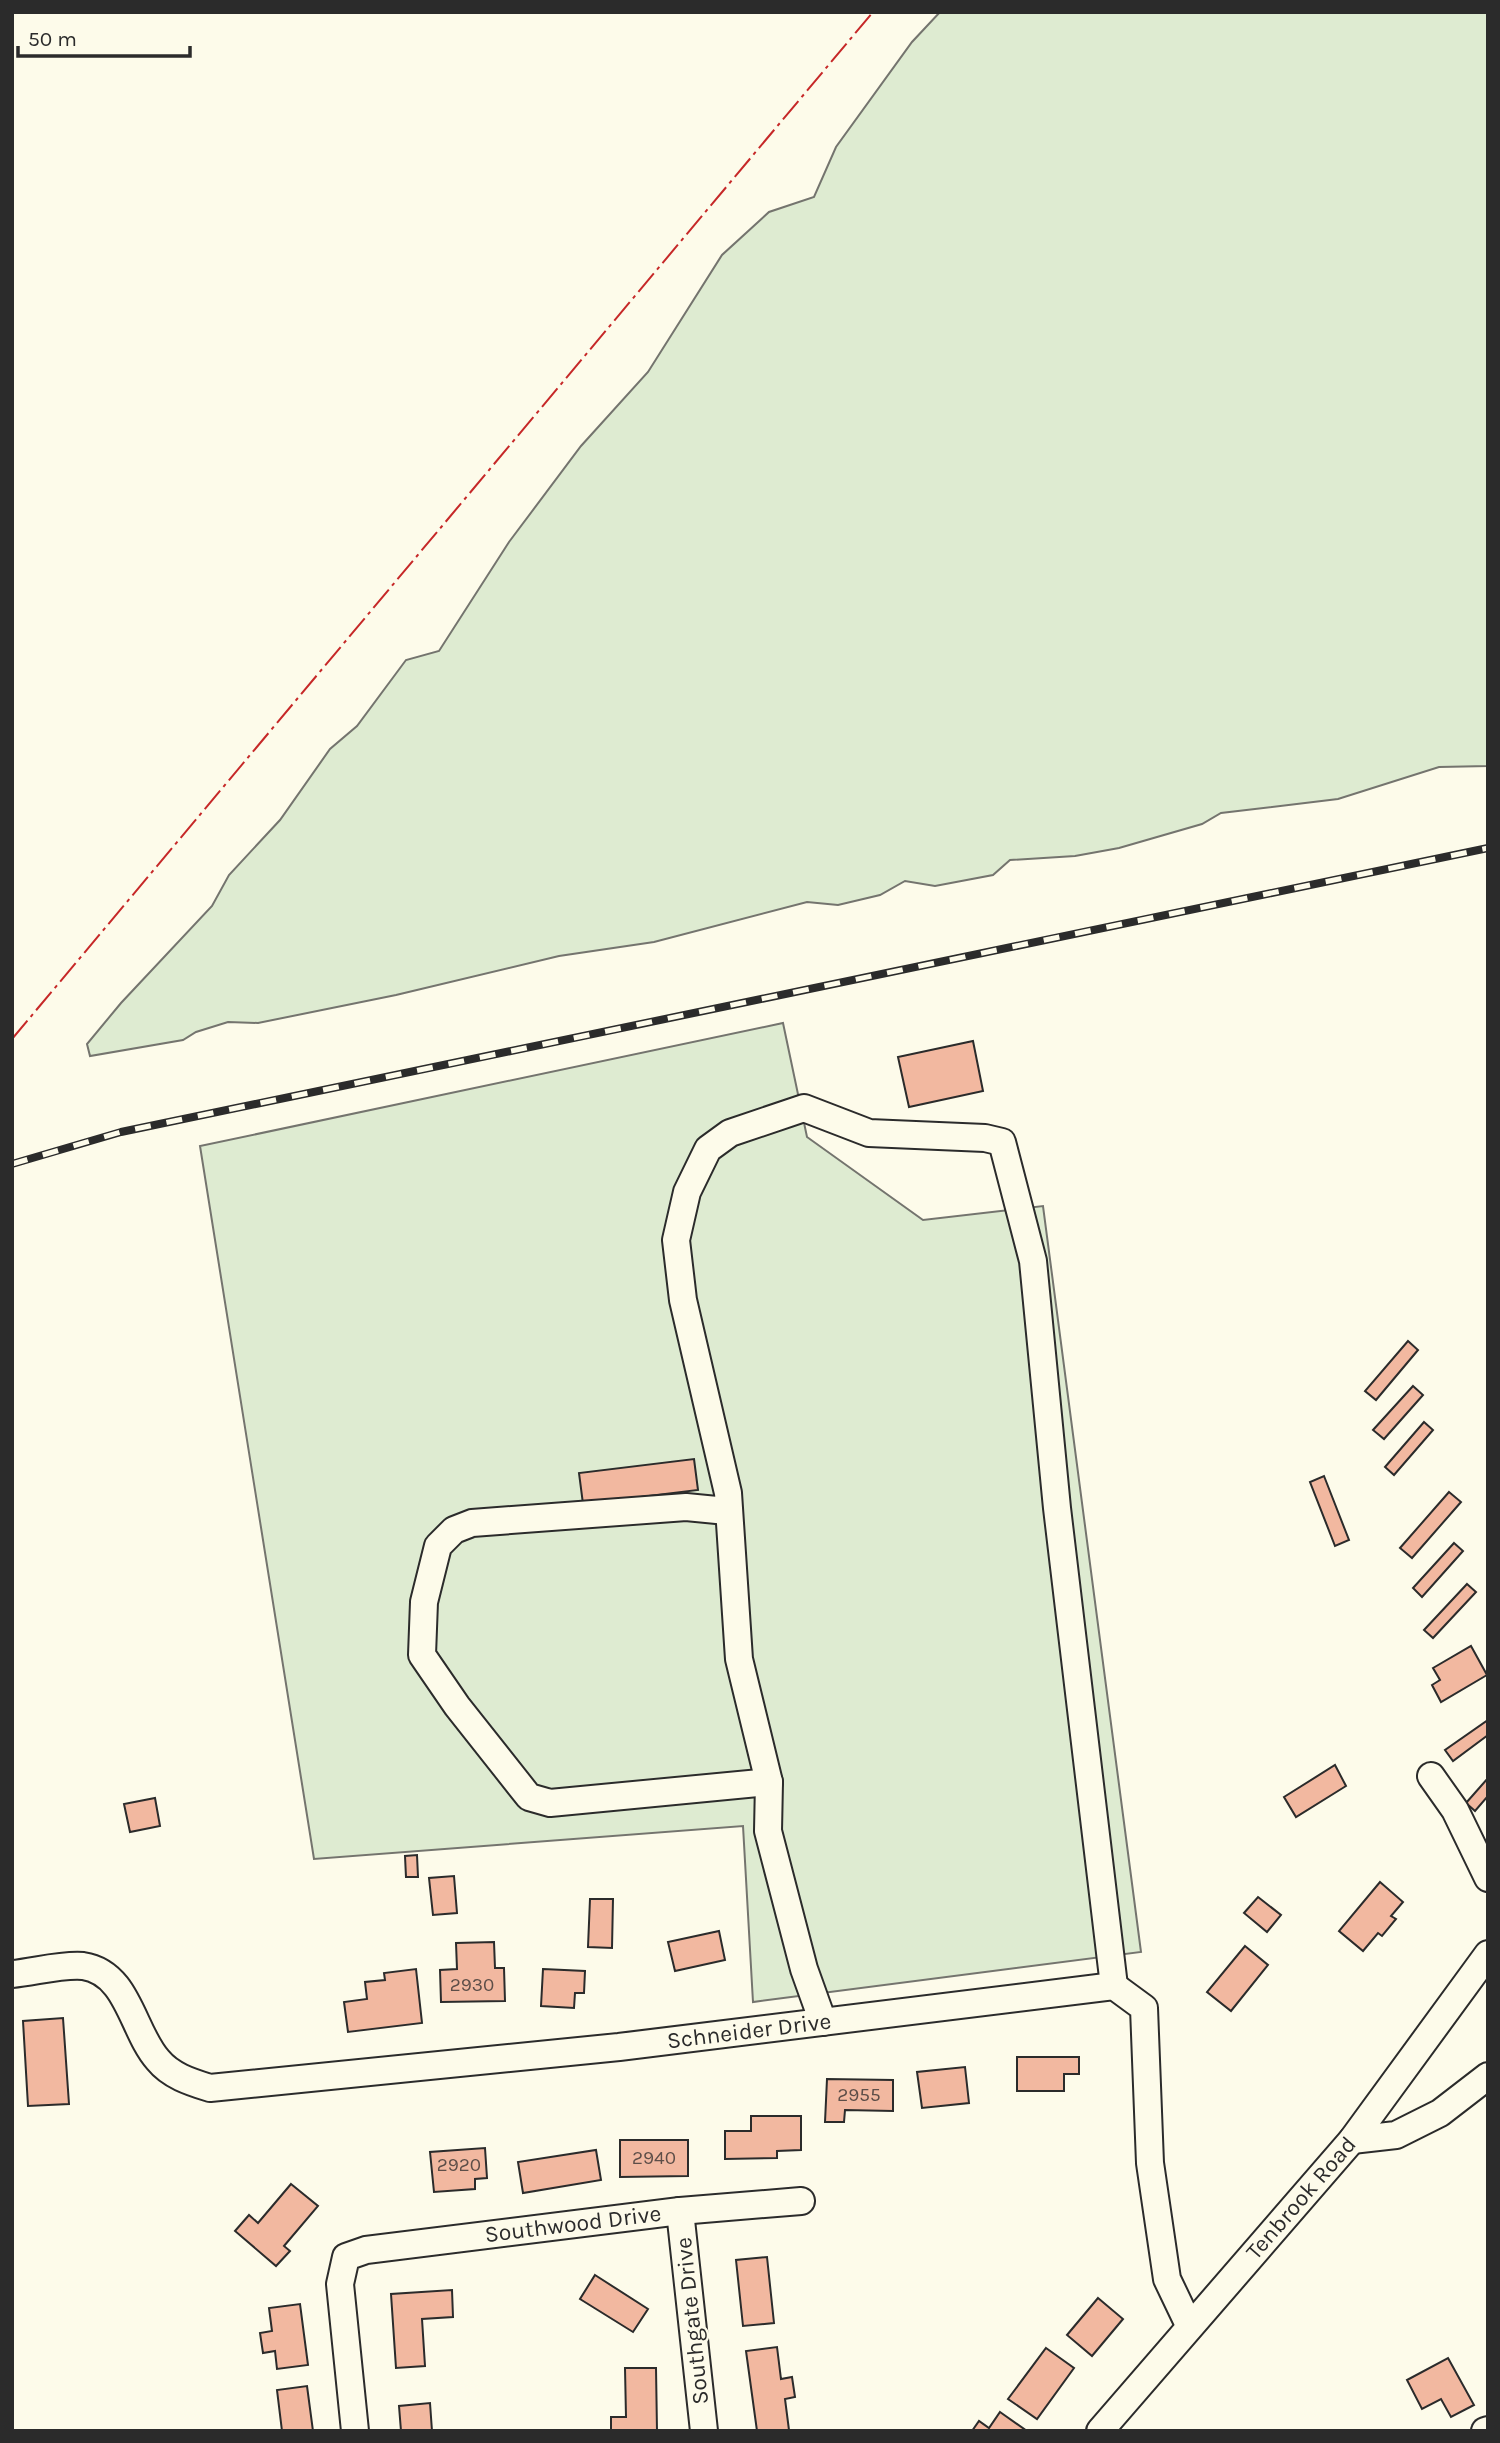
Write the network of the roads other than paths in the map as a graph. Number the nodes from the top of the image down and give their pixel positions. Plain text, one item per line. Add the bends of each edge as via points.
1 (727, 1511) junction
2 (1431, 1776) dead end
3 (769, 1782) junction
4 (1488, 1878) edge
5 (1488, 1954) edge
6 (12, 1974) edge
7 (1114, 1986) junction
8 (823, 2022) junction
9 (1488, 2076) edge
10 (1352, 2140) junction
11 (801, 2201) dead end
12 (680, 2211) junction
13 (1189, 2325) junction
14 (355, 2431) edge
15 (704, 2431) edge
16 (1100, 2431) edge

1 - 3 street via 739,1659
1 - 3 street via 672,1508 472,1524 454,1530 438,1546 427,1591 422,1655 529,1797 550,1803
1 - 7 street via 728,1493 683,1300 676,1240 687,1192 708,1149 730,1133 804,1108 869,1133 1002,1142 1033,1261 1057,1508
2 - 4 street via 1455,1810
3 - 8 street via 768,1831 804,1969
5 - 10 street, Tenbrook Road
6 - 8 street, Schneider Drive via 83,1966 109,1978 121,1989 158,2061 181,2078 210,2088
7 - 8 street, Schneider Drive
7 - 13 street via 1144,2008 1150,2163 1167,2279
9 - 10 street via 1440,2113 1396,2135
10 - 13 street, Tenbrook Road
11 - 12 street, Southwood Drive
12 - 14 street, Southwood Drive via 366,2250 346,2258 340,2284
12 - 15 street, Southgate Drive
13 - 16 street, Tenbrook Road

